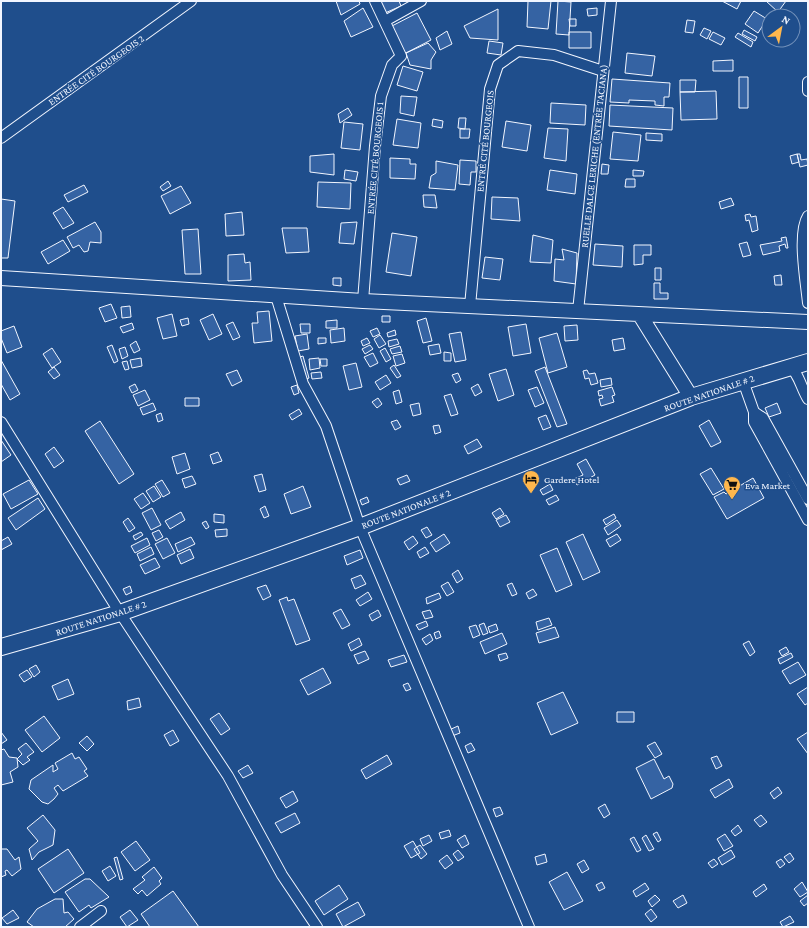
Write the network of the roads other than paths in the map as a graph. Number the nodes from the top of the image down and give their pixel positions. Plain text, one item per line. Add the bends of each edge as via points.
1 (192, 1) edge
2 (375, 1) edge
3 (421, 1) edge
4 (611, 1) edge
5 (385, 21) junction
6 (603, 71) junction
7 (808, 82) edge
8 (808, 91) edge
9 (1, 138) edge
10 (808, 216) edge
11 (1, 278) edge
12 (276, 296) junction
13 (363, 301) junction
14 (808, 303) edge
15 (470, 306) junction
16 (578, 310) junction
17 (640, 315) junction
18 (808, 322) edge
19 (808, 362) edge
20 (789, 366) junction
21 (743, 381) junction
22 (691, 397) junction
23 (808, 399) edge
24 (754, 412) junction
25 (1, 422) edge
26 (808, 498) edge
27 (808, 520) edge
28 (360, 527) junction
29 (120, 612) junction
30 (1, 647) edge
31 (102, 911) dead end
32 (80, 927) edge
33 (317, 927) edge
34 (529, 927) edge

1 - 9 street, ENTRÉE CITÉ BOURGEOIS 2
2 - 5 street, ENTRÉE CITÉ BOURGEOIS 1
3 - 5 street
4 - 6 street, RUELLE DALCE LERICHE (ENTRÉE TACIANA)
5 - 13 street, ENTRÉE CITÉ BOURGEOIS 1 via 401,56 392,65 381,96
6 - 15 street, ENTRÉ CITÉ BOURGEOIS via 554,55 518,51 498,66 490,89
6 - 16 street, RUELLE DALCE LERICHE (ENTRÉE TACIANA)
7 - 8 street
10 - 14 street via 804,223 803,257
11 - 12 main road
12 - 13 main road
12 - 28 street via 303,384 326,426
13 - 15 main road
15 - 16 main road
16 - 17 main road
17 - 18 main road
17 - 22 main road
19 - 20 main road, ROUTE NATIONALE # 2
20 - 21 main road, ROUTE NATIONALE # 2
20 - 23 street via 794,370
21 - 22 main road, ROUTE NATIONALE # 2
21 - 24 street
22 - 28 main road, ROUTE NATIONALE # 2
24 - 26 street via 763,418
24 - 27 street via 754,422
25 - 29 street
28 - 29 main road, ROUTE NATIONALE # 2
28 - 34 street
29 - 30 main road, ROUTE NATIONALE # 2
29 - 33 street via 228,776 282,874
31 - 32 street

